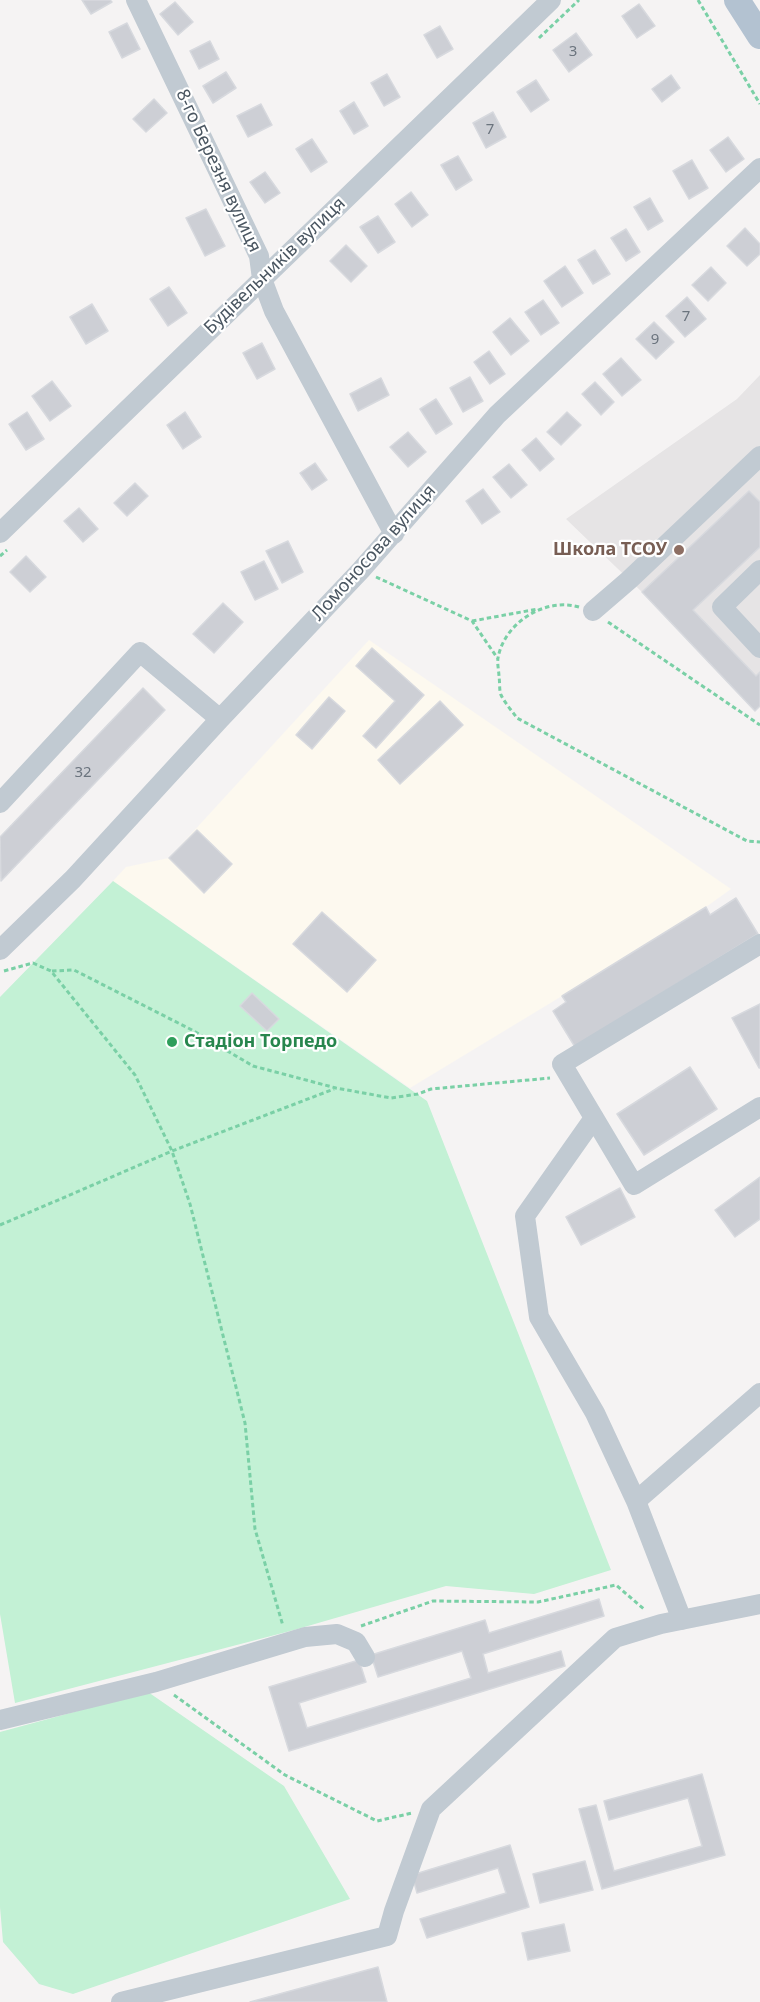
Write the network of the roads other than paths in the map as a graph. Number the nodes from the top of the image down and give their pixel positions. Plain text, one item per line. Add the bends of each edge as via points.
1 (136, 0) edge
2 (551, 0) edge
3 (736, 0) edge
4 (760, 36) edge
5 (760, 168) edge
6 (262, 279) junction
7 (760, 456) edge
8 (0, 533) edge
9 (394, 534) junction
10 (760, 570) edge
11 (593, 611) road end
12 (760, 648) edge
13 (220, 719) junction
14 (0, 803) edge
15 (760, 944) edge
16 (0, 950) edge
17 (760, 1107) edge
18 (594, 1118) junction
19 (760, 1393) edge
20 (636, 1501) junction
21 (760, 1604) edge
22 (682, 1620) junction
23 (365, 1657) dead end
24 (0, 1720) edge
25 (121, 2002) edge

1 - 6 street, 8-го Березня вулиця via 259,256
2 - 6 street, Будівельників вулиця
3 - 4 main road
5 - 9 street, Ломоносова вулиця via 497,415
6 - 8 street, Будівельників вулиця
6 - 9 street, 8-го Березня вулиця via 274,311
7 - 11 street
9 - 13 street, Ломоносова вулиця
10 - 12 street via 722,607
13 - 14 street via 140,652
13 - 16 street, Ломоносова вулиця via 73,879
15 - 18 street via 562,1064
17 - 18 street via 634,1185
18 - 20 street via 525,1216 539,1317 595,1413
19 - 20 street
20 - 22 street
21 - 22 street
22 - 25 street via 615,1638 431,1809 387,1936
23 - 24 street via 356,1642 337,1634 305,1637 156,1682

